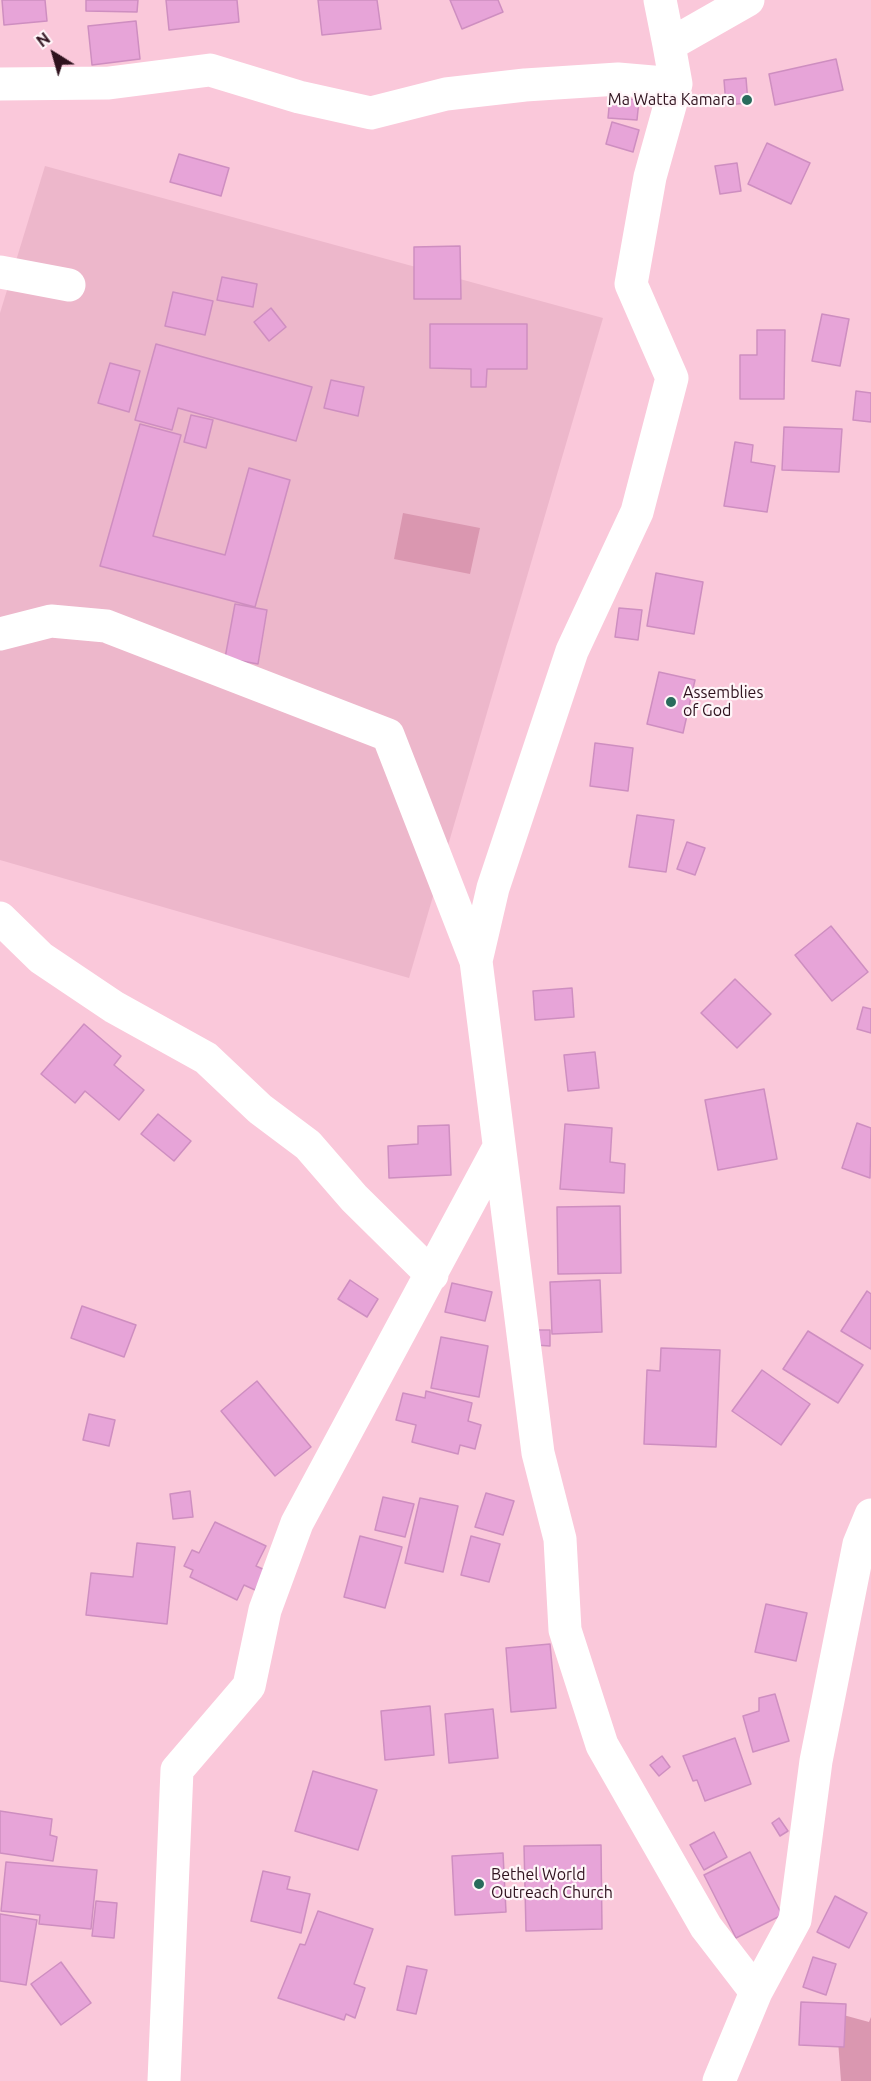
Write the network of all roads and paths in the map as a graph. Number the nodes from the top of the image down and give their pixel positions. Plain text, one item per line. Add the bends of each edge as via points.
1 (660, 0) edge
2 (748, 0) edge
3 (669, 45) junction
4 (0, 84) edge
5 (676, 84) junction
6 (0, 272) edge
7 (69, 285) dead end
8 (0, 634) edge
9 (0, 918) edge
10 (476, 961) junction
11 (498, 1149) junction
12 (432, 1275) junction
13 (871, 1515) edge
14 (756, 1992) junction
15 (164, 2081) edge
16 (720, 2081) edge

1 - 3 street
2 - 3 street
3 - 5 street
4 - 5 street via 109,83 210,70 299,97 371,113 446,94 525,85 618,79
5 - 10 street via 650,177 631,284 672,378 637,512 572,651 493,888
6 - 7 street
8 - 10 street via 51,621 106,626 388,735
9 - 12 street via 40,958 114,1007 206,1058 260,1110 308,1144 354,1198
10 - 11 street
11 - 12 street
11 - 14 street via 538,1453 560,1539 565,1630 602,1745 706,1926
12 - 15 street via 297,1523 265,1610 249,1686 177,1770
13 - 14 street via 860,1545 816,1761 795,1920
14 - 16 street

